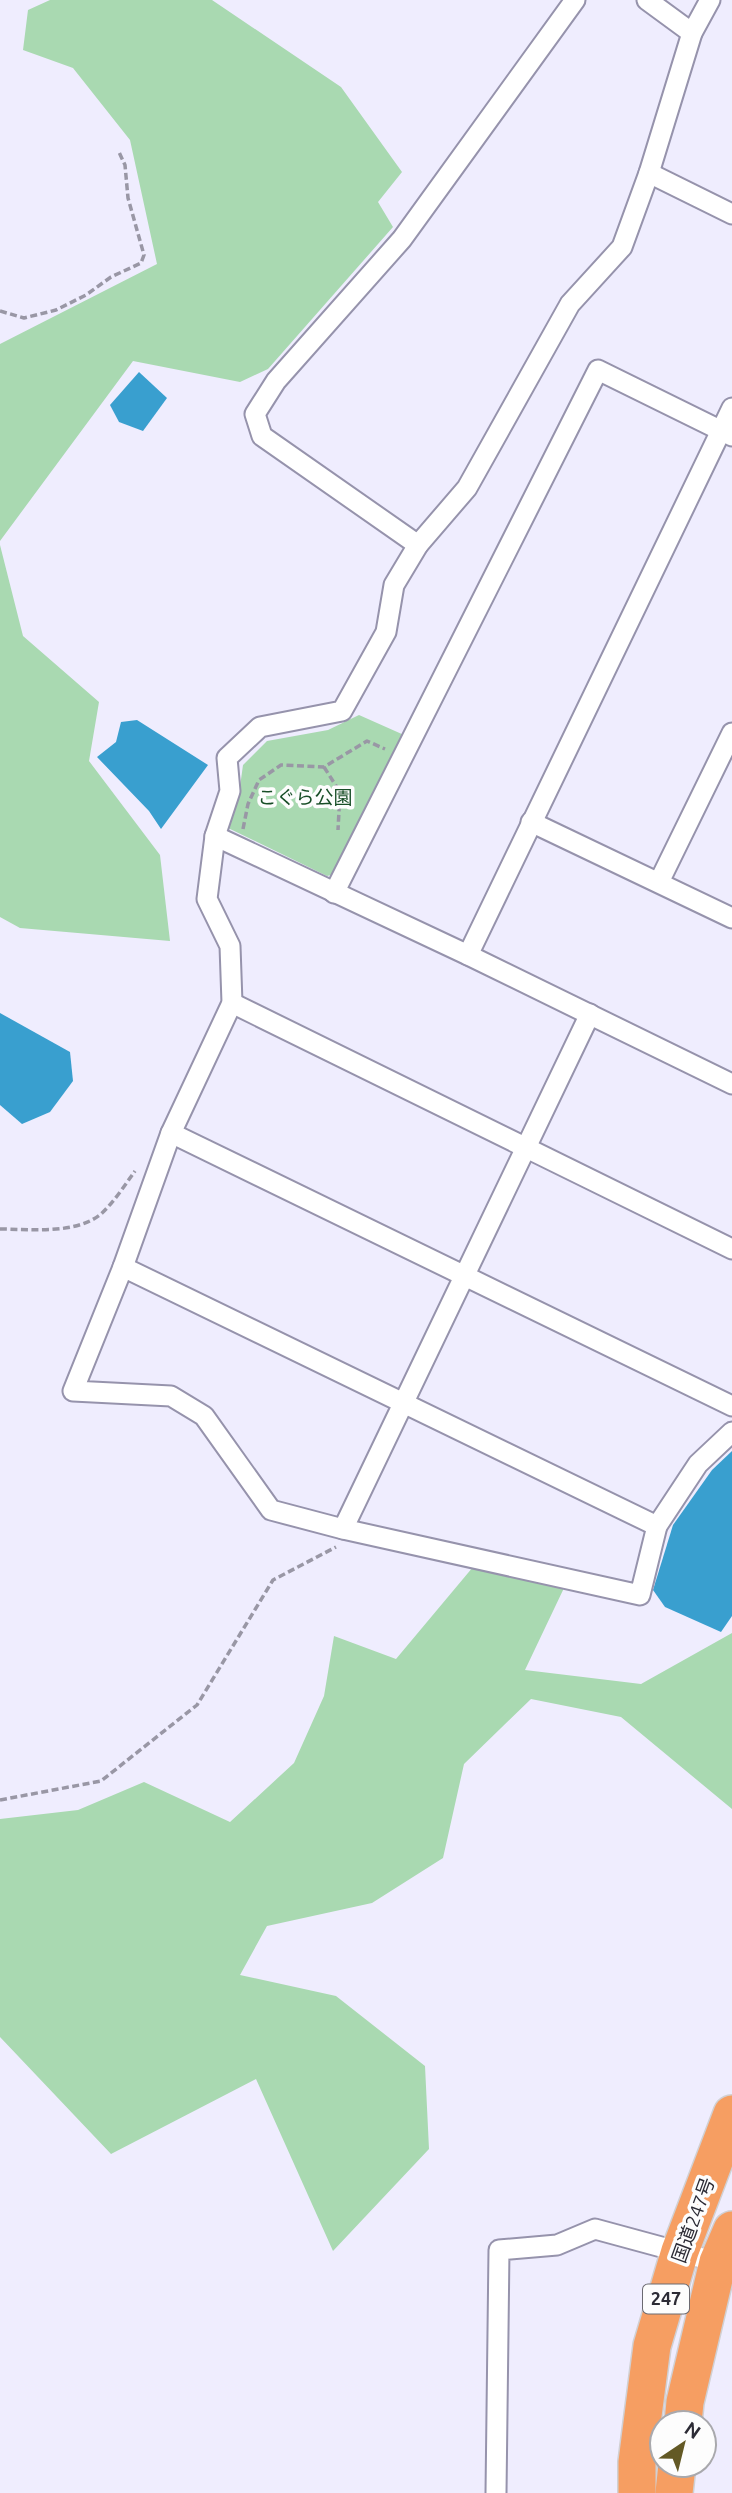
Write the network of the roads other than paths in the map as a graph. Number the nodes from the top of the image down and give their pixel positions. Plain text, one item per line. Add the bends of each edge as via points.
1 (575, 0) edge
2 (647, 0) edge
3 (710, 0) edge
4 (692, 33) junction
5 (649, 173) junction
6 (732, 214) edge
7 (732, 408) edge
8 (727, 433) edge
9 (418, 545) junction
10 (732, 733) edge
11 (727, 759) edge
12 (531, 822) junction
13 (215, 836) junction
14 (659, 882) junction
15 (334, 893) junction
16 (732, 918) edge
17 (468, 955) junction
18 (232, 1003) junction
19 (590, 1014) junction
20 (732, 1084) edge
21 (171, 1133) junction
22 (526, 1149) junction
23 (732, 1249) edge
24 (122, 1267) junction
25 (465, 1275) junction
26 (403, 1404) junction
27 (732, 1406) edge
28 (732, 1432) edge
29 (657, 1526) junction
30 (343, 1529) junction
31 (732, 2114) edge
32 (680, 2251) junction
33 (727, 2253) edge
34 (684, 2409) edge
35 (496, 2493) edge
36 (637, 2493) edge

1 - 9 street via 402,239 276,381 255,414 262,436
2 - 4 street
3 - 4 street
4 - 5 street
5 - 6 street
5 - 9 street via 622,247 570,304 467,488
7 - 8 street
8 - 12 street
8 - 15 street via 598,370
9 - 13 street via 394,585 386,632 342,711 260,727 227,758 230,791
10 - 11 street
11 - 14 street
12 - 14 street
12 - 17 street
13 - 15 street
13 - 18 street via 208,899 230,946
14 - 16 street
15 - 17 street
17 - 19 street
18 - 21 street
18 - 22 street
19 - 20 street
19 - 22 street
21 - 24 street
21 - 25 street
22 - 23 street
22 - 25 street
24 - 26 street
24 - 30 street via 73,1391 172,1396 204,1416 271,1510
25 - 26 street
25 - 27 street
26 - 29 street
26 - 30 street
28 - 29 street via 698,1464
29 - 30 street via 640,1595
31 - 32 highway, 国道247号 / 247
32 - 33 street
32 - 35 street via 595,2229 557,2245 499,2250
32 - 36 highway, 国道247号 / 247 via 652,2346
33 - 34 highway, 国道247号 / 247

